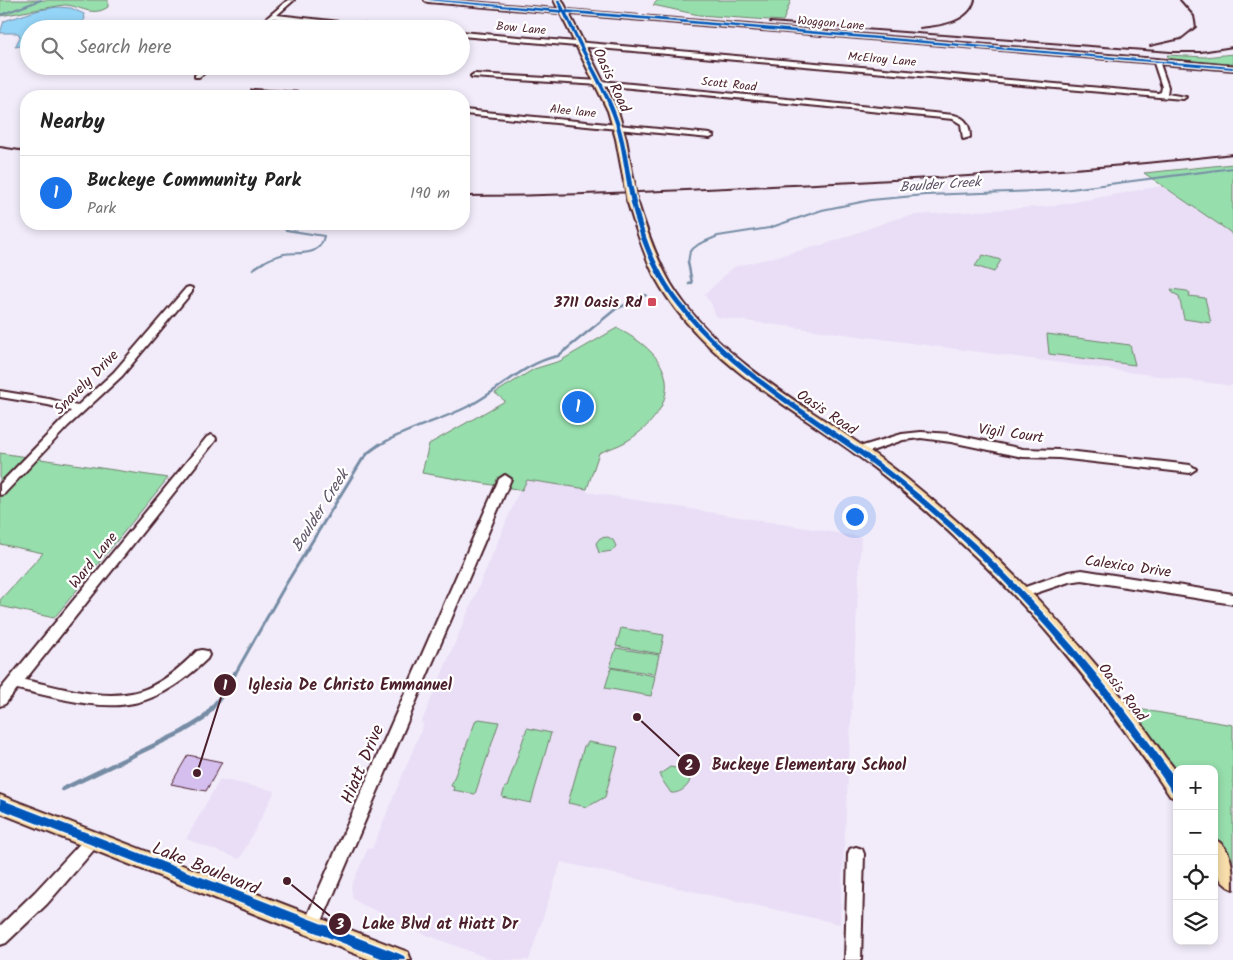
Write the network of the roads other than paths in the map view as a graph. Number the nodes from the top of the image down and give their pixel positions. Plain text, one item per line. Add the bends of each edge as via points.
1 (291, 0) edge
2 (428, 0) edge
3 (558, 0) edge
4 (564, 12) junction
5 (272, 16) junction
6 (267, 20) edge
7 (294, 20) edge
8 (470, 35) edge
9 (580, 44) junction
10 (1156, 61) junction
11 (1233, 68) edge
12 (474, 76) dead end
13 (600, 83) junction
14 (1159, 95) junction
15 (1183, 97) dead end
16 (470, 113) edge
17 (619, 128) junction
18 (710, 136) dead end
19 (966, 137) dead end
20 (189, 290) dead end
21 (0, 394) edge
22 (78, 410) junction
23 (211, 439) dead end
24 (860, 451) junction
25 (1190, 469) dead end
26 (505, 479) dead end
27 (0, 491) edge
28 (1021, 593) junction
29 (1233, 599) edge
30 (202, 655) dead end
31 (14, 683) junction
32 (0, 700) edge
33 (1173, 784) edge
34 (0, 804) edge
35 (93, 840) junction
36 (856, 854) dead end
37 (1218, 855) edge
38 (1233, 879) edge
39 (312, 927) junction
40 (0, 937) edge
41 (400, 960) edge
42 (853, 960) edge

1 - 5 street
2 - 4 street, Woggon Lane
3 - 4 main road, Oasis Road
4 - 9 main road, Oasis Road
4 - 10 street, Woggon Lane
5 - 6 street
5 - 7 street
8 - 9 street, Bow Lane
9 - 13 main road, Oasis Road
9 - 14 street, McElroy Lane
10 - 11 street, Woggon Lane
10 - 14 street via 1165,87 1164,93
12 - 13 street, Scott Road
13 - 17 main road, Oasis Road
13 - 19 street, Scott Road via 954,117 962,120
14 - 15 street, McElroy Lane
16 - 17 street, Alee lane
17 - 18 street, Alee lane
17 - 24 main road, Oasis Road, bridge via 632,200 649,250 679,305 729,357 770,390
20 - 22 street, Snavely Drive via 118,374
21 - 22 street
22 - 27 street, Snavely Drive
23 - 31 street, Ward Lane
24 - 25 street, Vigil Court via 902,437 928,435 1023,453
24 - 28 main road, Oasis Road via 963,536
26 - 39 street, Hiatt Drive
28 - 29 street, Calexico Drive via 1068,576 1082,575
28 - 33 main road, Oasis Road via 1108,694
30 - 31 street via 170,681 138,697 106,700
31 - 32 street, Ward Lane
34 - 35 main road, Lake Boulevard
35 - 39 main road, Lake Boulevard
35 - 40 street via 41,898
36 - 42 street
37 - 38 main road
39 - 41 main road, Lake Boulevard

